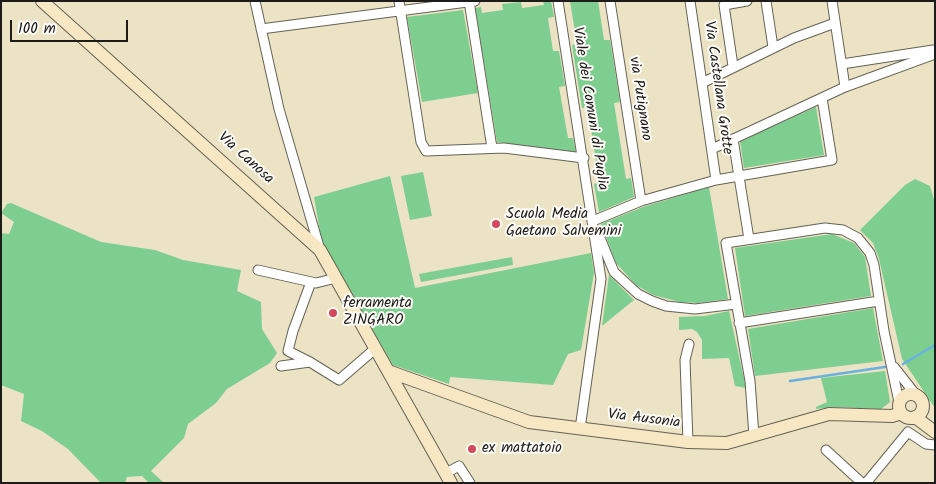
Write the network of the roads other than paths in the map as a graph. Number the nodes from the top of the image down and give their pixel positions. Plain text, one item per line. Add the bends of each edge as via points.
1 (42, 1) edge
2 (255, 1) edge
3 (558, 1) edge
4 (610, 1) edge
5 (690, 1) edge
6 (747, 1) edge
7 (766, 1) edge
8 (832, 1) edge
9 (471, 2) edge
10 (399, 6) edge
11 (835, 23) junction
12 (261, 29) junction
13 (773, 48) junction
14 (935, 50) edge
15 (935, 54) edge
16 (842, 64) junction
17 (733, 66) junction
18 (702, 83) junction
19 (845, 87) junction
20 (822, 98) junction
21 (733, 140) junction
22 (492, 148) junction
23 (712, 149) junction
24 (584, 158) junction
25 (738, 175) junction
26 (716, 180) junction
27 (641, 201) junction
28 (594, 221) junction
29 (749, 239) junction
30 (320, 250) junction
31 (258, 270) dead end
32 (336, 278) junction
33 (311, 282) junction
34 (879, 301) junction
35 (736, 304) junction
36 (739, 323) junction
37 (689, 344) dead end
38 (376, 348) junction
39 (310, 362) junction
40 (892, 363) junction
41 (281, 366) dead end
42 (388, 371) junction
43 (916, 395) junction
44 (900, 407) junction
45 (919, 412) junction
46 (935, 426) edge
47 (580, 429) junction
48 (935, 432) edge
49 (754, 436) junction
50 (688, 442) junction
51 (935, 445) edge
52 (826, 450) dead end
53 (449, 478) edge
54 (470, 483) edge
55 (862, 483) edge
56 (866, 483) edge

1 - 30 main road, Via Canosa
2 - 12 street
3 - 24 street, Viale dei Comuni di Puglia
4 - 27 street, via Putignano
5 - 18 street, Via Castellana Grotte
6 - 17 street via 724,5
7 - 13 street
8 - 11 street
9 - 10 street
9 - 22 street
10 - 12 street
10 - 22 street via 422,148 431,152
11 - 13 street
11 - 16 street
12 - 30 street via 279,110
13 - 17 street
14 - 16 street
15 - 19 street
16 - 19 street
17 - 18 street
18 - 23 street, Via Castellana Grotte
19 - 20 street
20 - 21 street
20 - 25 street via 832,160
21 - 23 street
21 - 25 street
22 - 24 street
23 - 26 street, Via Castellana Grotte
24 - 28 street, Viale dei Comuni di Puglia
25 - 26 street
25 - 29 street
26 - 27 street
27 - 28 street
28 - 35 street via 614,272 638,294 666,306 680,308
28 - 47 street, Viale dei Comuni di Puglia via 601,279
29 - 34 street via 825,228 848,232 870,253
29 - 35 street via 726,243
30 - 32 main road, Via Canosa
31 - 33 street
32 - 33 street
32 - 38 main road, Via Canosa
33 - 39 street via 288,351
34 - 36 street
34 - 40 street
35 - 36 street
36 - 49 street via 750,381
37 - 50 street via 685,360
38 - 39 street via 339,380
38 - 42 main road, Via Canosa
39 - 41 street
40 - 43 street
40 - 44 street
42 - 47 main road, Via Ausonia via 529,422
42 - 53 main road, Via Canosa
43 - 44 main road via 904,396
43 - 45 main road via 921,400
44 - 45 main road via 907,417
44 - 49 main road, Via Ausonia via 892,416 829,414
45 - 46 main road
45 - 48 main road
47 - 50 main road, Via Ausonia
49 - 50 main road, Via Ausonia via 727,443
51 - 56 street via 926,444 908,432
52 - 55 street
53 - 54 street via 460,466

